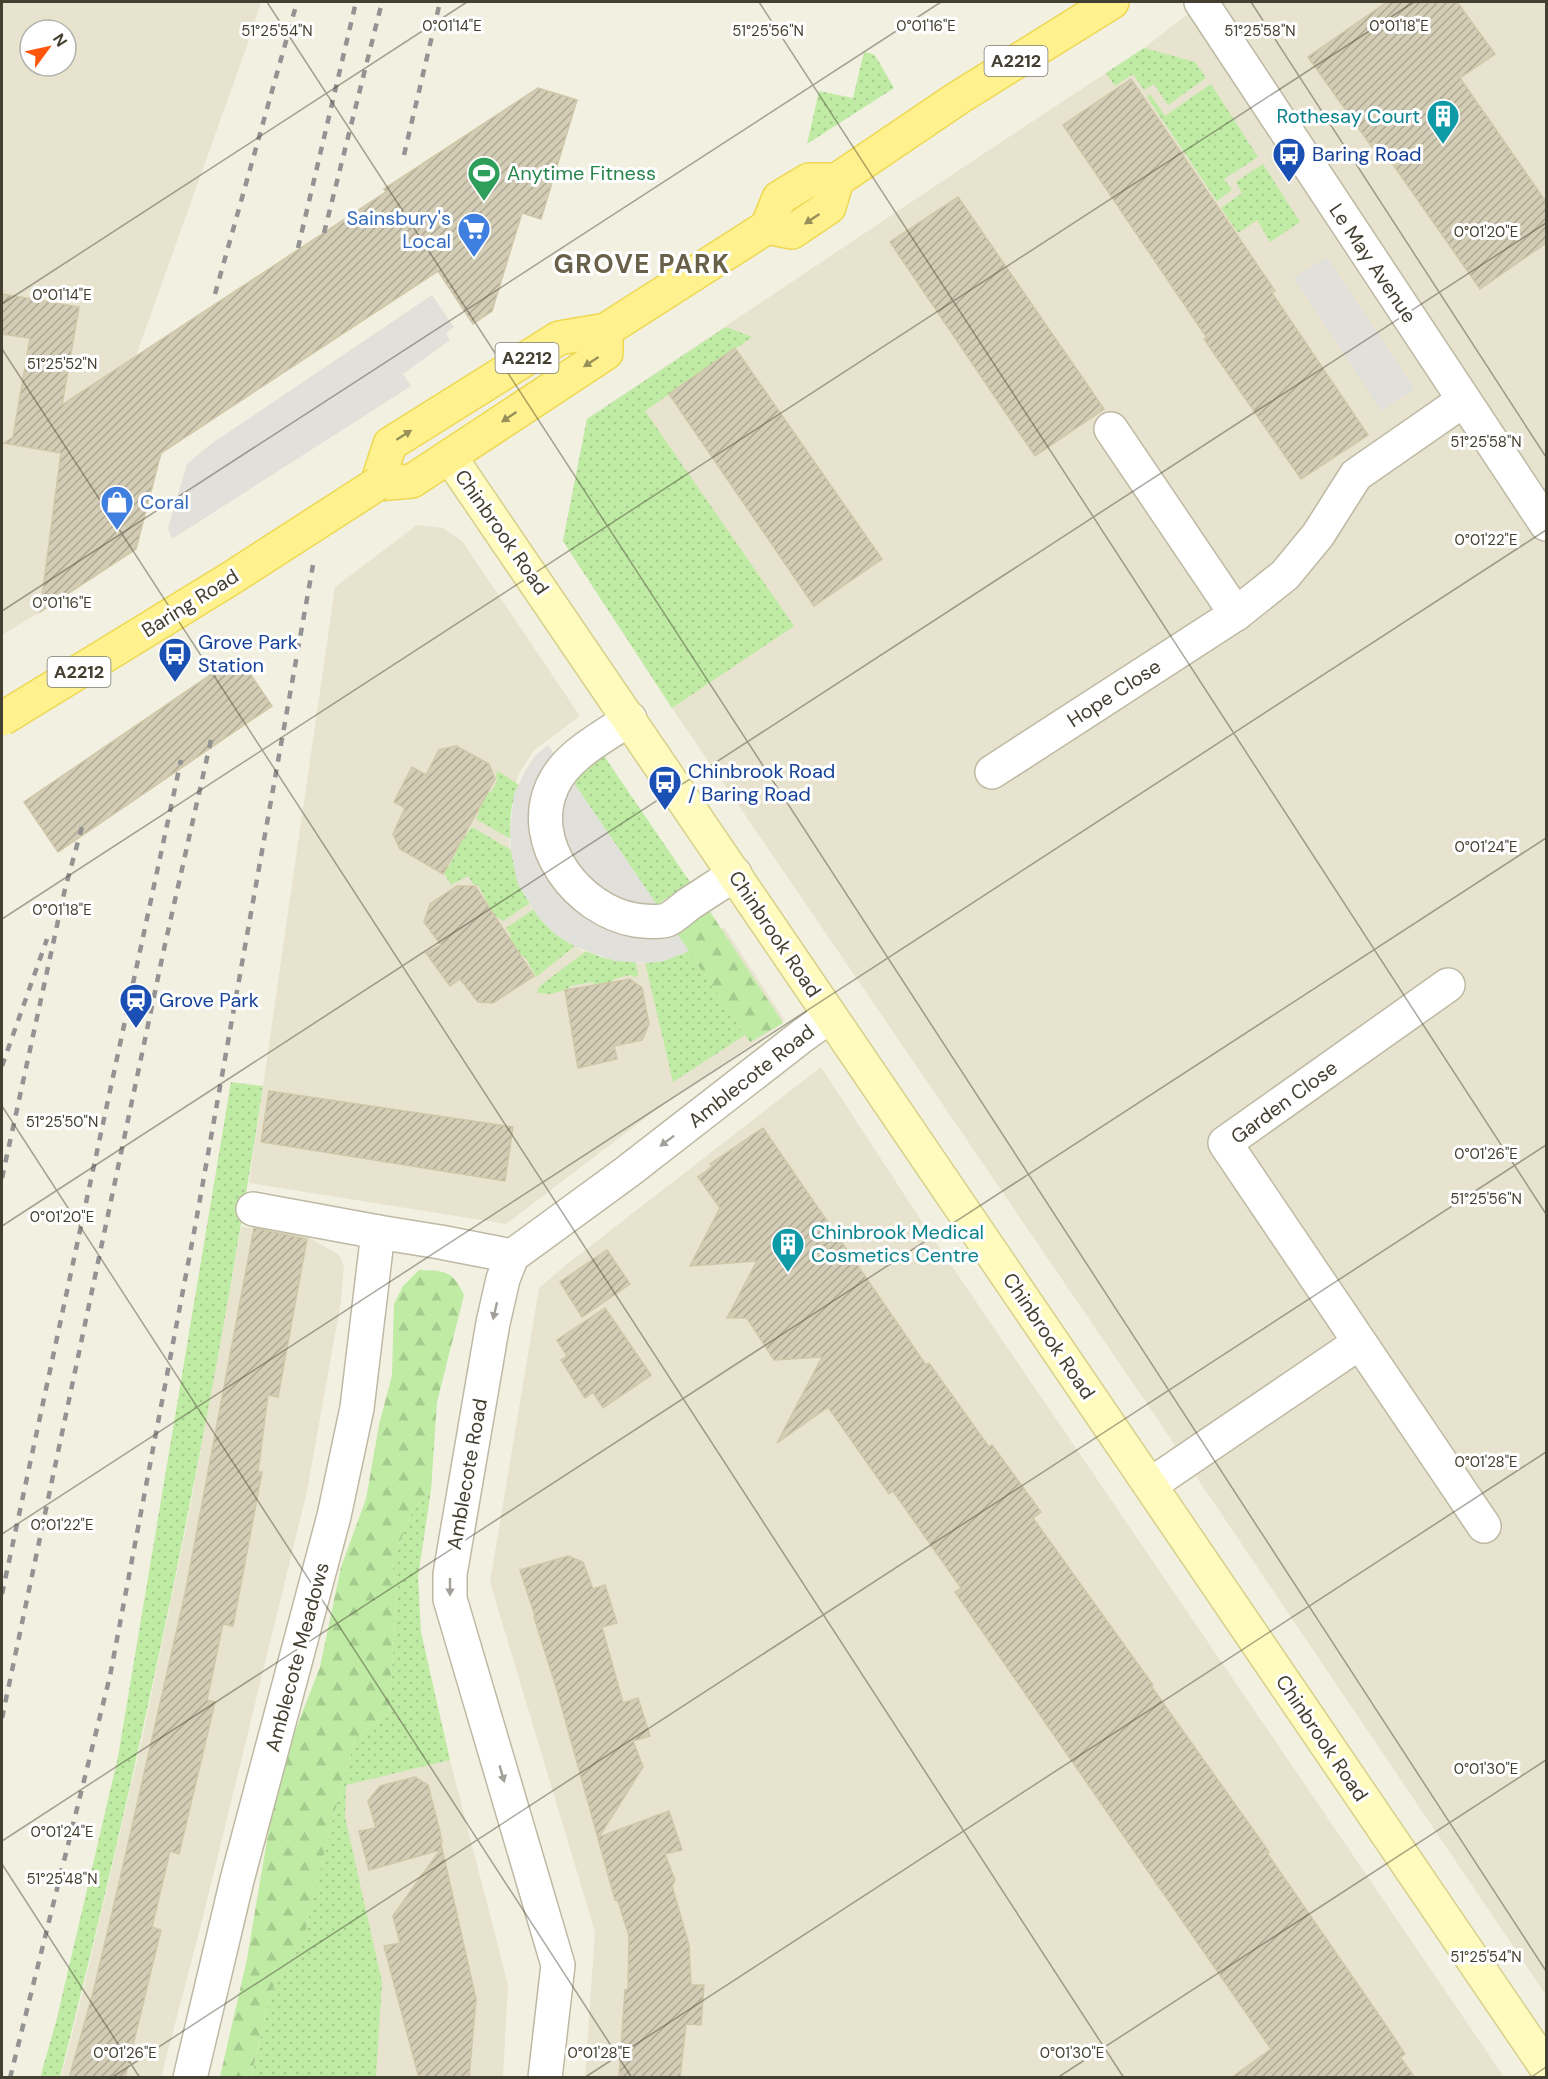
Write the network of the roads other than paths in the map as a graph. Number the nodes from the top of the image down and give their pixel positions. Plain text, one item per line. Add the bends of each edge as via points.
1 (1112, 2) edge
2 (1202, 2) edge
3 (606, 330) junction
4 (1464, 400) junction
5 (1111, 429) dead end
6 (450, 457) junction
7 (377, 484) junction
8 (1546, 524) edge
9 (1236, 614) junction
10 (2, 719) edge
11 (630, 719) junction
12 (992, 772) dead end
13 (735, 874) junction
14 (1448, 984) dead end
15 (830, 1016) junction
16 (253, 1209) dead end
17 (378, 1232) junction
18 (512, 1256) junction
19 (1359, 1343) junction
20 (1150, 1485) junction
21 (1484, 1526) dead end
22 (1546, 2067) edge
23 (190, 2078) edge
24 (544, 2078) edge

1 - 3 main road, A2212 via 958,98 837,180 829,207 823,212 792,232 773,212
2 - 4 street, Le May Avenue
3 -> 6 main road, Baring Road / A2212 via 606,353
7 -> 3 main road, A2212 via 390,444 558,338
4 - 8 street, Le May Avenue
4 - 9 street, Hope Close via 1356,475 1318,535 1285,574
5 - 9 street
6 - 7 main road, Baring Road / A2212 via 412,481
6 - 11 main road, Chinbrook Road
7 - 10 main road, Baring Road / A2212, bridge
9 - 12 street, Hope Close
11 - 13 main road, Chinbrook Road
11 - 13 street via 565,766 552,785 545,805 544,827 551,852 566,875 600,908 625,918 666,921
13 - 15 main road, Chinbrook Road
14 - 19 street, Garden Close via 1225,1143
15 -> 18 street, Amblecote Road
15 - 20 main road, Chinbrook Road
16 - 17 street
17 - 18 street
17 - 23 street, Amblecote Meadows via 357,1408 334,1516 237,1880
18 -> 24 street, Amblecote Road via 502,1279 493,1323 450,1574 450,1599 558,1965
19 - 20 street
19 - 21 street, Garden Close
20 - 22 main road, Chinbrook Road

